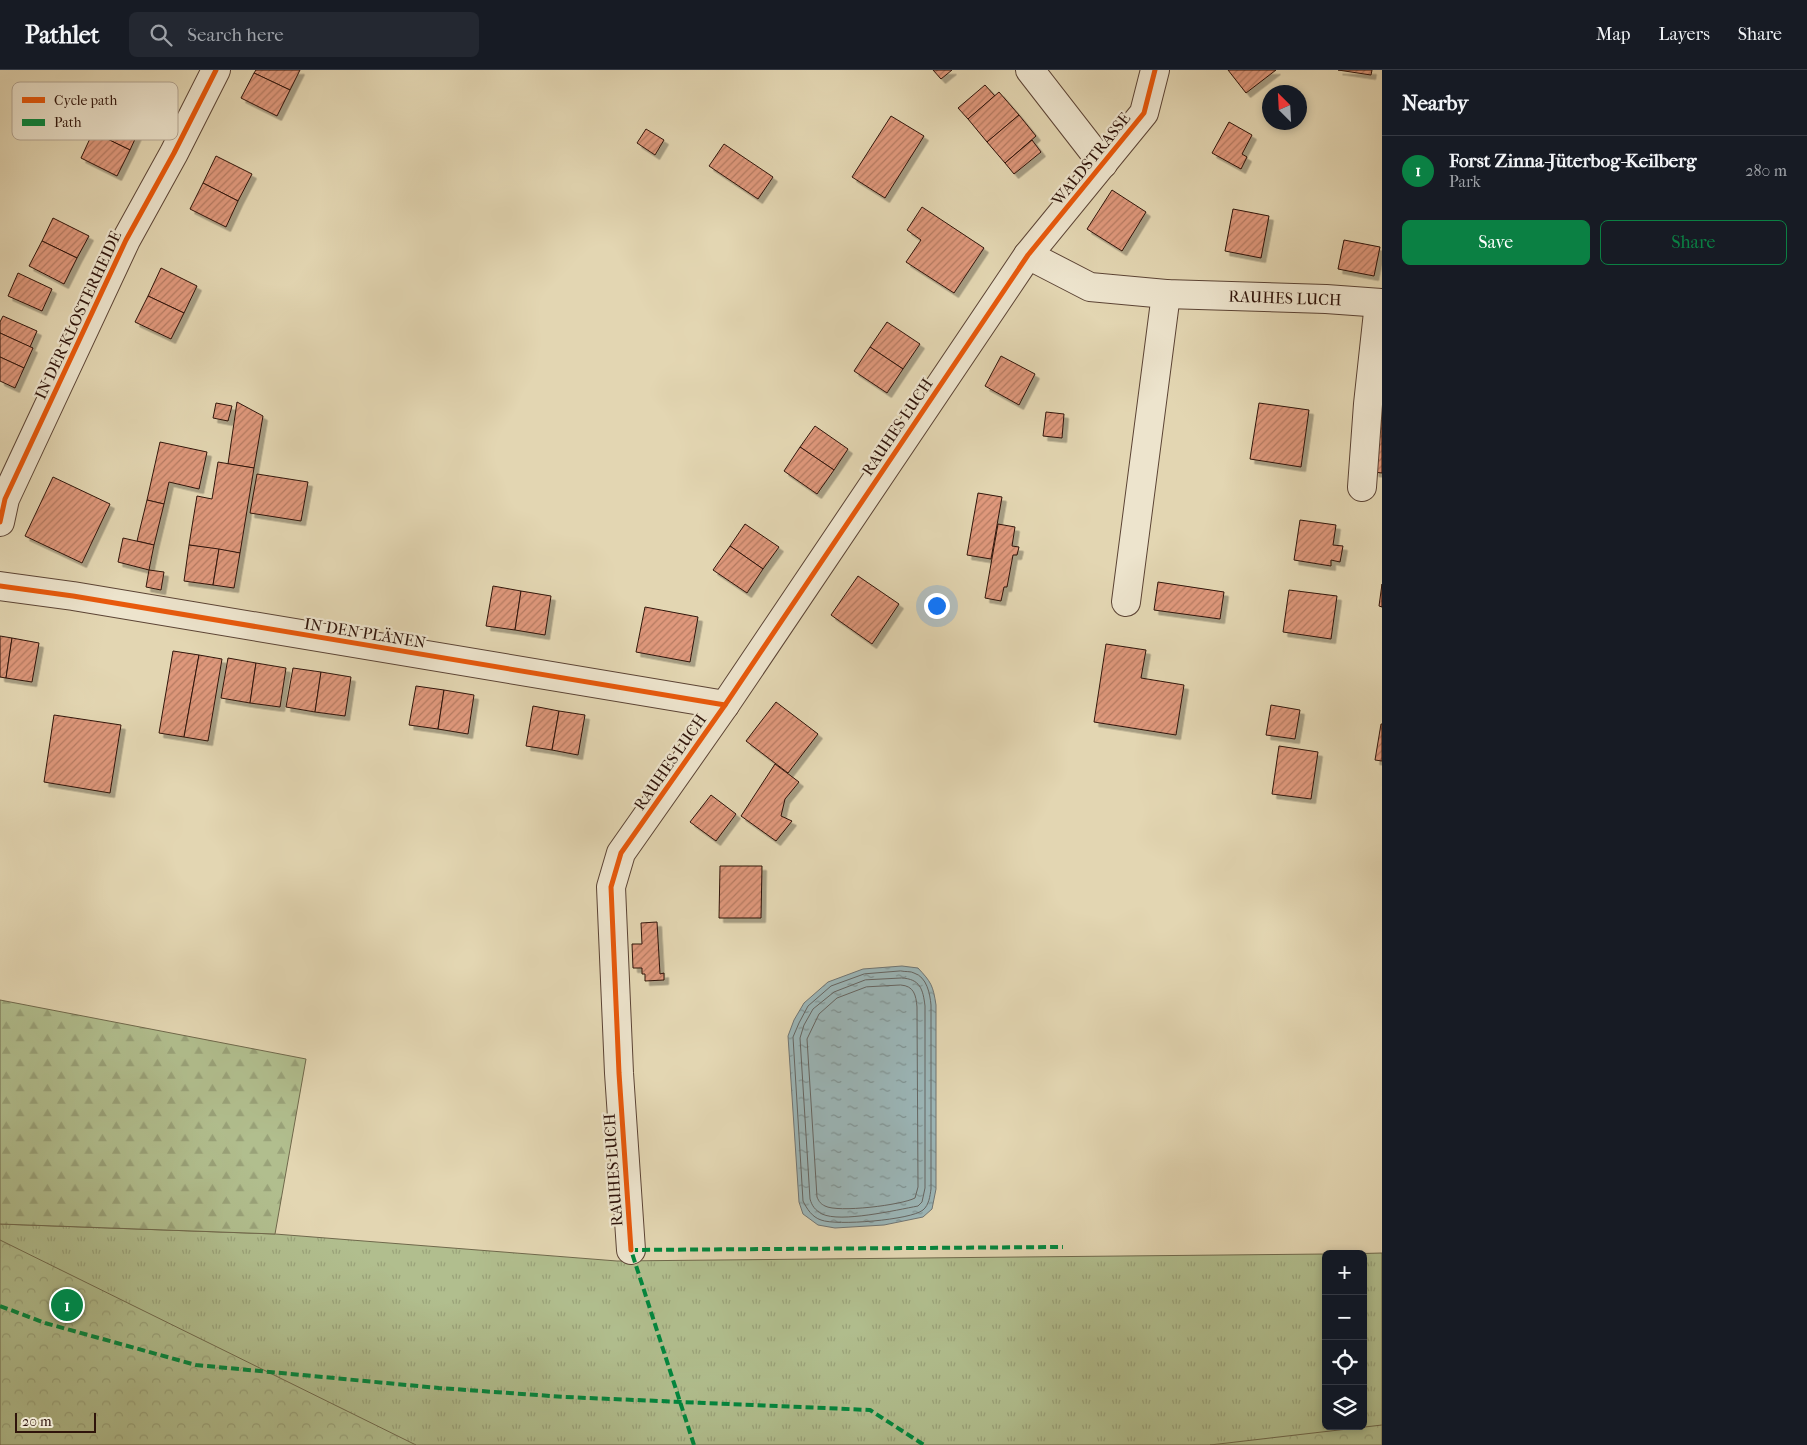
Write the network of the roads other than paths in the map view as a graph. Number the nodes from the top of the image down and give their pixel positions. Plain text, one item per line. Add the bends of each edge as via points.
1 (216, 70) edge
2 (1030, 70) edge
3 (1155, 70) edge
4 (1103, 164) junction
5 (1028, 255) junction
6 (1166, 294) junction
7 (1380, 303) edge
8 (1362, 487) dead end
9 (0, 522) edge
10 (0, 586) edge
11 (1126, 602) dead end
12 (725, 705) junction
13 (632, 1250) dead end

1 - 9 street, IN DER KLOSTERHEIDE via 126,240 5,499
2 - 4 street, WALDSTRASSE
3 - 4 street, WALDSTRASSE via 1144,113
4 - 5 street, WALDSTRASSE
5 - 6 street, RAUHES LUCH via 1090,287
5 - 12 street, RAUHES LUCH
6 - 7 street, RAUHES LUCH via 1326,298
6 - 11 street
7 - 8 street
10 - 12 street, IN DEN PLÄNEN
12 - 13 street, RAUHES LUCH via 621,853 611,887 619,1073

